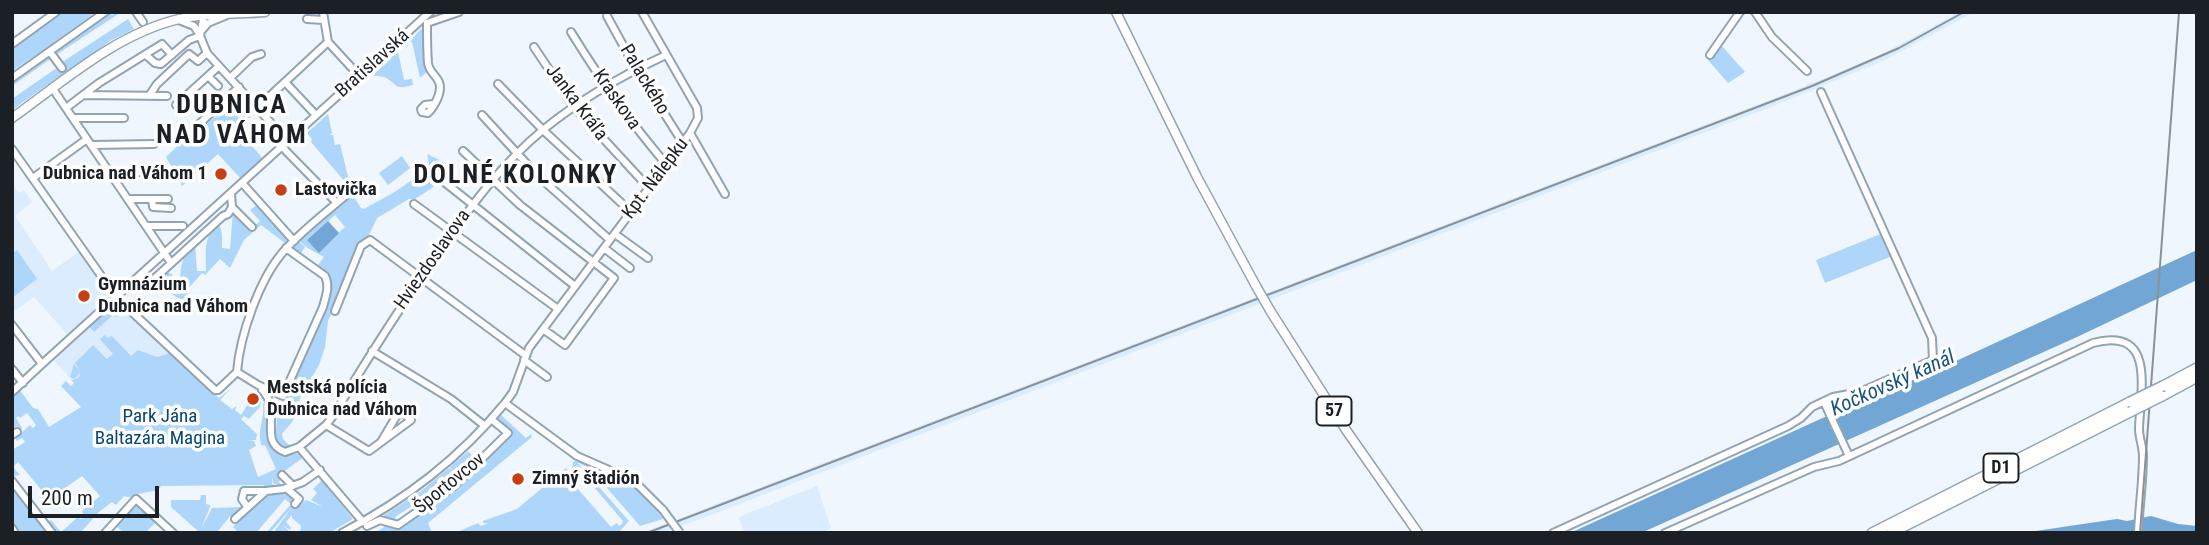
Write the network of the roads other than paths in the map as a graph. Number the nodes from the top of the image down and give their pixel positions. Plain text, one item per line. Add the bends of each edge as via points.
1 (56, 12) edge
2 (105, 12) edge
3 (136, 12) edge
4 (190, 12) edge
5 (265, 12) edge
6 (430, 12) edge
7 (459, 12) edge
8 (642, 12) edge
9 (1116, 12) edge
10 (1740, 12) edge
11 (1755, 12) edge
12 (235, 13) edge
13 (204, 14) edge
14 (323, 16) edge
15 (607, 16) dead end
16 (180, 19) junction
17 (307, 19) dead end
18 (424, 21) junction
19 (143, 22) dead end
20 (571, 32) dead end
21 (200, 36) junction
22 (328, 42) junction
23 (12, 44) edge
24 (534, 47) dead end
25 (50, 52) junction
26 (207, 53) junction
27 (261, 54) dead end
28 (146, 55) junction
29 (172, 55) junction
30 (666, 55) junction
31 (1710, 55) dead end
32 (219, 66) junction
33 (351, 67) dead end
34 (62, 68) dead end
35 (636, 69) junction
36 (1807, 71) dead end
37 (208, 76) junction
38 (12, 78) edge
39 (230, 78) junction
40 (285, 82) junction
41 (99, 83) junction
42 (498, 84) dead end
43 (218, 86) dead end
44 (239, 87) junction
45 (605, 87) junction
46 (53, 89) junction
47 (1821, 92) dead end
48 (84, 95) junction
49 (103, 95) junction
50 (149, 96) junction
51 (167, 96) dead end
52 (434, 104) dead end
53 (176, 105) dead end
54 (574, 107) junction
55 (66, 108) junction
56 (257, 108) junction
57 (313, 112) dead end
58 (482, 115) dead end
59 (12, 118) edge
60 (73, 118) junction
61 (124, 118) dead end
62 (197, 126) dead end
63 (542, 130) junction
64 (690, 133) junction
65 (282, 135) junction
66 (295, 136) junction
67 (89, 142) junction
68 (682, 143) junction
69 (150, 145) dead end
70 (283, 146) junction
71 (12, 149) edge
72 (463, 151) dead end
73 (517, 154) junction
74 (666, 164) junction
75 (110, 172) junction
76 (153, 172) dead end
77 (33, 178) junction
78 (492, 180) junction
79 (443, 181) dead end
80 (243, 184) junction
81 (649, 188) junction
82 (351, 191) dead end
83 (231, 194) junction
84 (726, 194) dead end
85 (129, 199) junction
86 (152, 199) junction
87 (168, 199) dead end
88 (337, 203) junction
89 (414, 204) dead end
90 (472, 205) junction
91 (216, 207) junction
92 (232, 207) junction
93 (171, 208) dead end
94 (631, 212) junction
95 (223, 216) junction
96 (147, 226) junction
97 (183, 226) dead end
98 (251, 227) dead end
99 (192, 229) junction
100 (453, 232) junction
101 (612, 237) junction
102 (197, 239) junction
103 (294, 241) junction
104 (286, 248) junction
105 (604, 248) junction
106 (165, 253) junction
107 (648, 258) dead end
108 (593, 262) junction
109 (171, 264) junction
110 (630, 268) dead end
111 (155, 278) dead end
112 (420, 279) junction
113 (575, 286) junction
114 (116, 297) junction
115 (558, 309) junction
116 (335, 311) dead end
117 (12, 325) edge
118 (543, 329) junction
119 (372, 351) junction
120 (525, 358) junction
121 (42, 364) junction
122 (2197, 368) edge
123 (12, 369) edge
124 (237, 372) junction
125 (547, 377) dead end
126 (2197, 377) edge
127 (23, 383) junction
128 (258, 386) junction
129 (2163, 391) junction
130 (12, 393) edge
131 (1824, 402) junction
132 (505, 403) junction
133 (2130, 407) junction
134 (491, 419) junction
135 (326, 425) junction
136 (485, 426) junction
137 (381, 442) junction
138 (299, 447) junction
139 (1849, 456) junction
140 (320, 470) junction
141 (282, 475) dead end
142 (12, 481) edge
143 (289, 487) junction
144 (266, 491) junction
145 (295, 504) dead end
146 (246, 505) dead end
147 (234, 519) dead end
148 (365, 524) junction
149 (12, 528) edge
150 (110, 531) edge
151 (15, 533) edge
152 (52, 533) edge
153 (173, 533) edge
154 (342, 533) edge
155 (680, 533) edge
156 (1418, 533) edge
157 (1553, 533) edge
158 (1665, 533) edge
159 (1872, 533) edge
160 (1891, 533) edge
161 (2137, 533) edge

1 - 23 street
2 - 25 street
3 - 19 street
4 - 16 street
5 - 12 main road
6 - 18 street, Bratislavská
7 - 18 street, Bratislavská
8 - 30 street, Kpt. Nálepku
9 - 156 main road, 57, bridge via 1191,166 1271,312
10 - 31 street
11 - 36 street via 1782,49
12 - 13 main road
12 - 21 street via 208,23
13 - 16 main road
13 - 21 street
14 - 17 street
14 - 22 street
15 - 35 street, Palackého
16 - 21 street via 194,26
16 - 46 main road via 130,37
18 - 52 street via 428,65 440,86
18 - 66 street, Bratislavská
20 - 45 street, Kraskova
21 - 26 street
21 - 29 street
22 - 33 street, Bratislavská
22 - 40 street
24 - 54 street, Janka Kráľa
25 - 34 street
25 - 38 street
26 - 32 street
26 - 50 street via 198,61 189,54
27 - 39 street
28 - 29 street via 158,64
28 - 29 street via 162,44
28 - 41 street
30 - 35 street, Hviezdoslavova
30 - 64 street, Kpt. Nálepku via 697,108 698,118
32 - 37 street
32 - 39 street
35 - 45 street, Hviezdoslavova
35 - 68 street, Palackého
37 - 43 street
37 - 53 street
39 - 44 street
40 - 56 street
40 - 57 street
41 - 48 street
41 - 49 street
42 - 63 street
44 - 56 street
44 - 62 street
45 - 54 street, Hviezdoslavova
45 - 74 street, Kraskova
46 - 55 street
46 - 59 main road
47 - 131 street via 1934,346 1933,359 1860,392
48 - 49 street
48 - 55 street
49 - 50 street
50 - 51 street
54 - 63 street, Hviezdoslavova
54 - 81 street, Janka Kráľa
55 - 60 street
56 - 65 street
58 - 73 street
60 - 61 street
60 - 67 street
63 - 73 street, Hviezdoslavova
63 - 94 street
64 - 68 street, Kpt. Nálepku
64 - 84 street
65 - 66 street
65 - 70 street
66 - 70 street, Bratislavská
67 - 69 street
67 - 75 street
67 - 77 street
68 - 74 street, Kpt. Nálepku
70 - 80 street, Bratislavská
70 - 88 street
71 - 77 street
72 - 78 street
73 - 78 street, Hviezdoslavova
73 - 101 street
74 - 81 street, Kpt. Nálepku
75 - 76 street
75 - 85 street
77 - 114 street
78 - 90 street, Hviezdoslavova
78 - 108 street
79 - 90 street
80 - 83 street, Bratislavská
80 - 103 street
81 - 94 street, Kpt. Nálepku
82 - 88 street
83 - 91 street, Bratislavská
83 - 92 street
85 - 86 street
85 - 96 street
86 - 87 street
86 - 93 street via 153,207
88 - 103 street
89 - 100 street
90 - 100 street, Hviezdoslavova
90 - 113 street
91 - 95 street
91 - 99 street, Bratislavská
92 - 95 street
92 - 98 street
94 - 101 street, Kpt. Nálepku
95 - 102 street
96 - 97 street
96 - 106 street
99 - 102 street
99 - 106 street, Bratislavská
100 - 112 street, Hviezdoslavova
100 - 115 street
101 - 105 street, Kpt. Nálepku
101 - 107 street, Kpt. Nálepku
102 - 109 street
103 - 104 street
104 - 124 street via 256,299
104 - 128 street via 324,276 327,291 283,396
105 - 108 street, Kpt. Nálepku
105 - 110 street
106 - 109 street
106 - 114 street, Bratislavská
108 - 113 street, Kpt. Nálepku
108 - 118 street via 614,278 565,345
109 - 111 street
112 - 116 street via 370,240 361,246
112 - 119 street, Hviezdoslavova
112 - 120 street
113 - 115 street, Kpt. Nálepku
114 - 121 street, Bratislavská
114 - 124 street via 215,390
115 - 118 street, Kpt. Nálepku
117 - 121 street
118 - 120 street, Športovcov
119 - 135 street, Hviezdoslavova
119 - 136 street via 452,399
120 - 125 street
120 - 132 street, Športovcov
121 - 127 street, Bratislavská
122 - 129 highway, D1
123 - 127 street
124 - 128 street
126 - 129 highway, D1
127 - 130 street, Bratislavská
128 - 138 street via 271,403 273,444 285,452
129 - 133 highway, D1, bridge
131 - 139 street
131 - 157 street via 1788,426
132 - 134 street, Športovcov
132 - 155 street, bridge via 577,456 634,481
133 - 159 highway, D1
133 - 160 highway, D1
134 - 136 street, Športovcov
134 - 148 street, Športovcov via 508,433 454,486 398,525 380,520
135 - 137 street via 369,451
135 - 138 street, Hviezdoslavova
136 - 148 street, Športovcov via 436,473
137 - 137 street via 411,419 400,410
138 - 140 street
139 - 158 street via 1793,475
139 - 161 street via 2093,343 2126,343 2140,360 2143,384
140 - 143 street
140 - 148 street
141 - 143 street
142 - 152 street
143 - 144 street
143 - 145 street via 299,499
144 - 146 street via 244,491
144 - 147 street
148 - 154 street, Športovcov
149 - 151 street
150 - 153 street via 136,499

